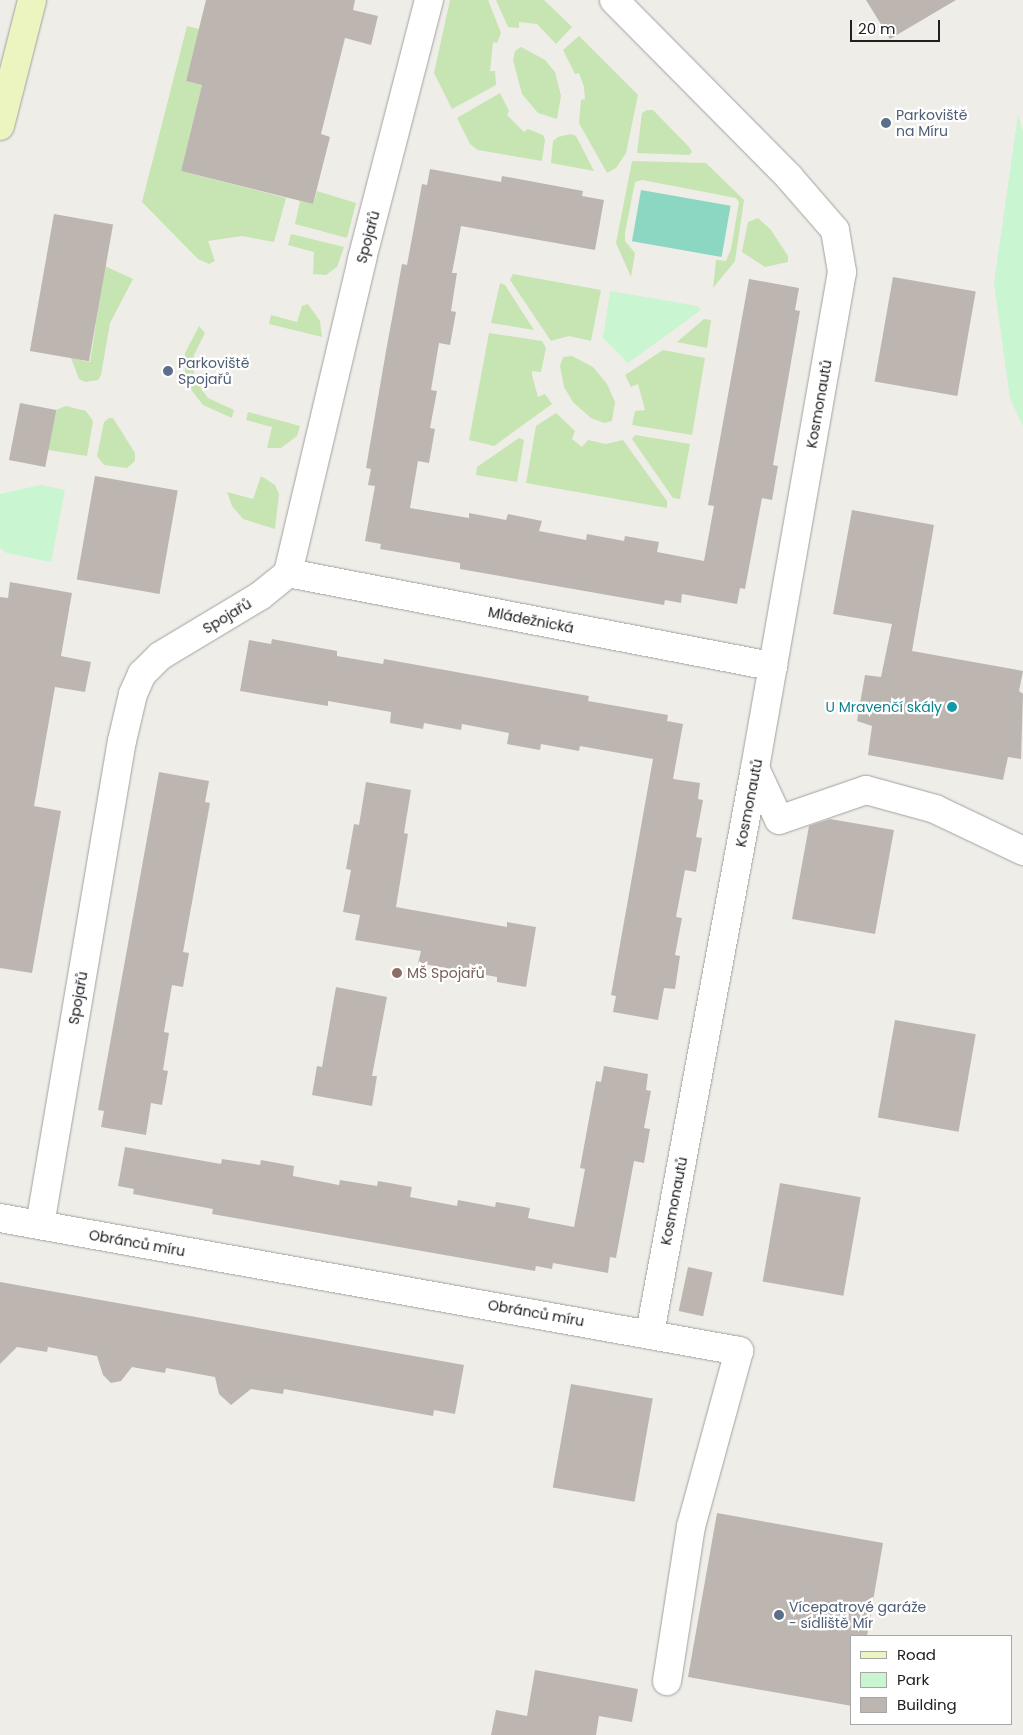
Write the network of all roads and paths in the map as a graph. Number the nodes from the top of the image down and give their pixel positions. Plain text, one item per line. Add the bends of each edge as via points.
1 (32, 0) edge
2 (429, 0) edge
3 (614, 0) edge
4 (0, 126) edge
5 (288, 574) junction
6 (773, 666) junction
7 (755, 768) junction
8 (1023, 851) edge
9 (0, 1218) edge
10 (40, 1225) junction
11 (650, 1333) junction
12 (667, 1681) dead end

1 - 4 main road
2 - 5 street, Spojařů via 362,260
3 - 6 street, Kosmonautů via 789,177 835,230 842,272
5 - 6 street, Mládežnická
5 - 10 street, Spojařů via 260,596 160,656 142,674 133,694 112,799
6 - 7 street, Kosmonautů
7 - 8 street via 779,820 866,790 935,809
7 - 11 street, Kosmonautů
9 - 10 street, Obránců míru
10 - 11 street, Obránců míru
11 - 12 street, Obránců míru via 740,1352 691,1526

